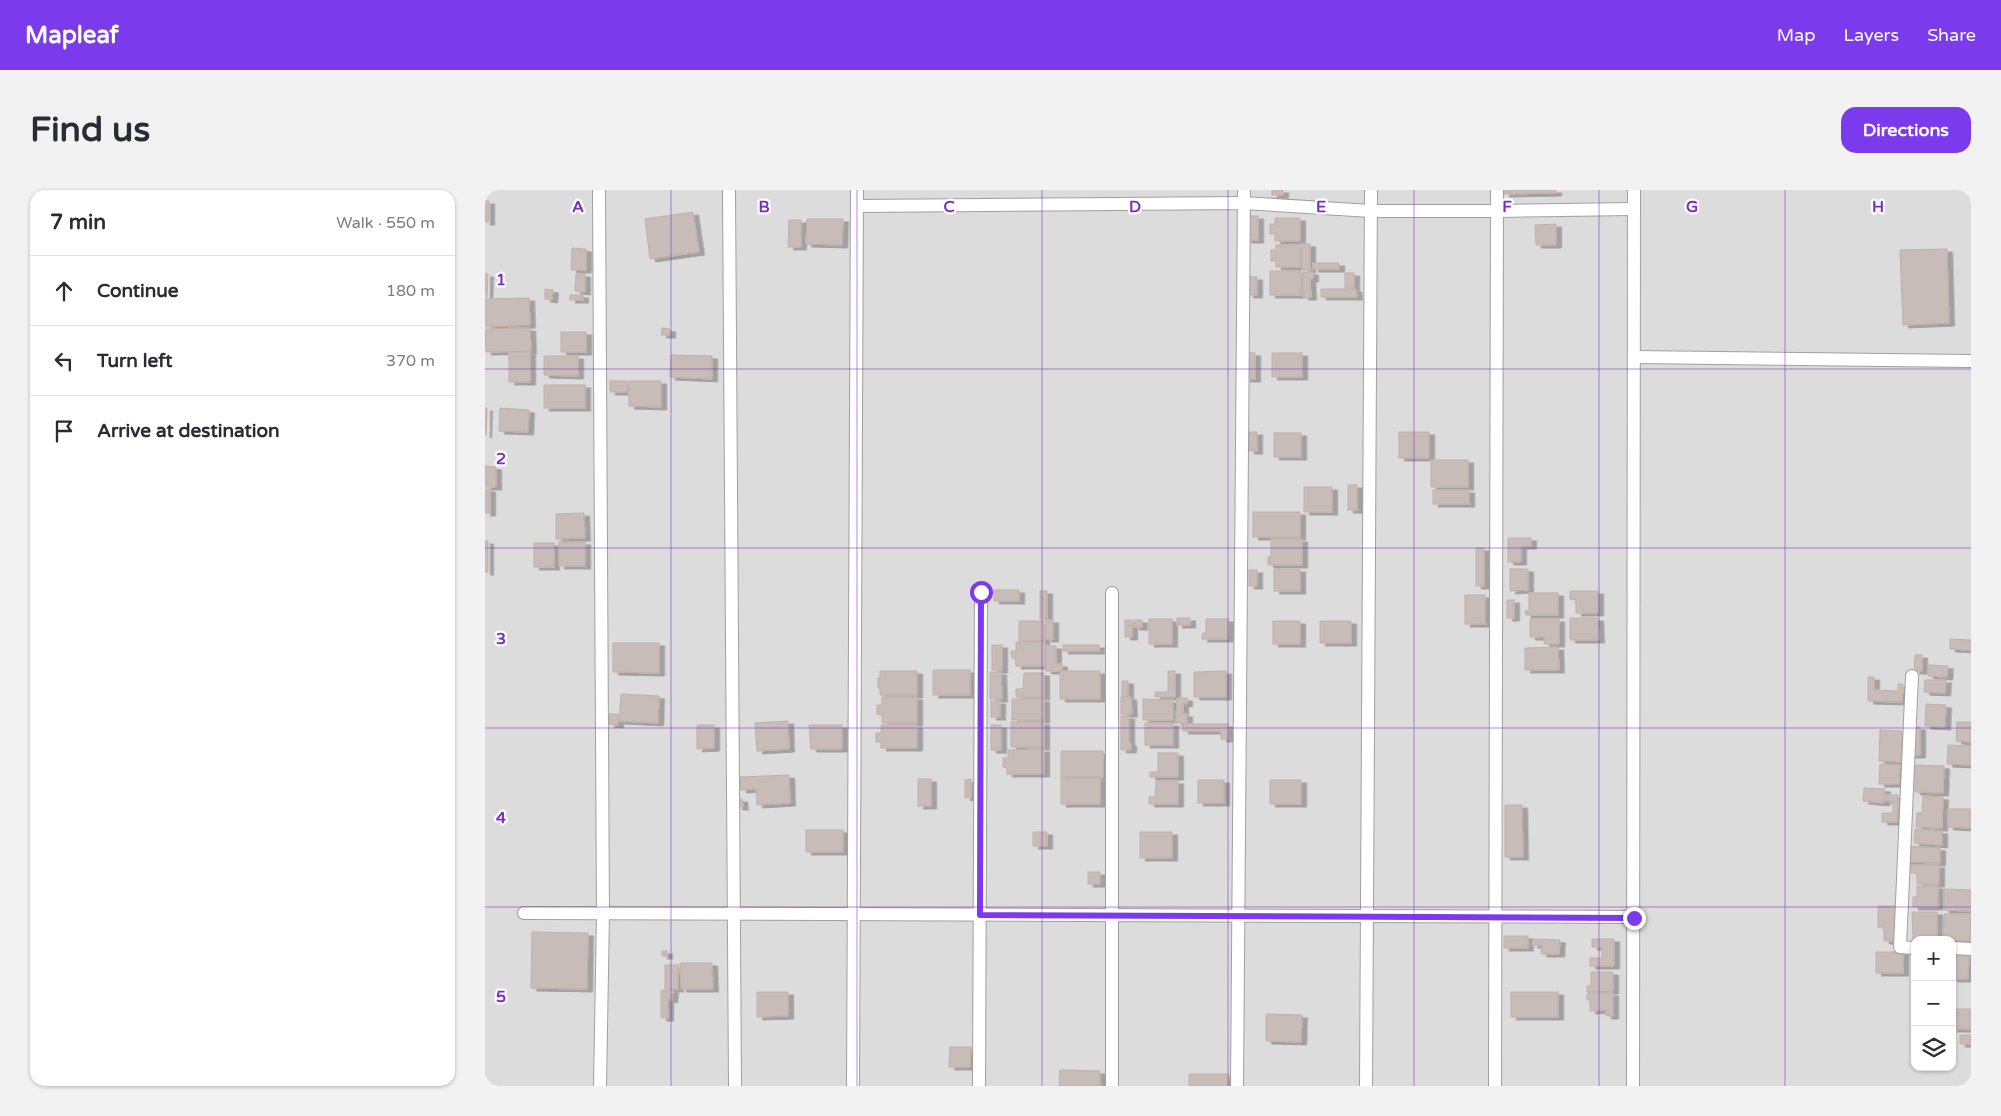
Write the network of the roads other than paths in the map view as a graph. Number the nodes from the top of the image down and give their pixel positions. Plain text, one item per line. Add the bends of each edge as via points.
1 (599, 190) edge
2 (729, 190) edge
3 (857, 190) edge
4 (1244, 190) edge
5 (1371, 190) edge
6 (1497, 190) edge
7 (1634, 190) edge
8 (1245, 203) junction
9 (857, 206) junction
10 (1634, 209) junction
11 (1371, 211) junction
12 (1498, 211) junction
13 (1634, 357) junction
14 (1971, 361) edge
15 (981, 592) dead end
16 (1112, 593) dead end
17 (1912, 676) dead end
18 (524, 913) dead end
19 (603, 914) junction
20 (735, 914) junction
21 (853, 915) junction
22 (980, 915) junction
23 (1112, 916) junction
24 (1238, 916) junction
25 (1366, 916) junction
26 (1496, 917) junction
27 (1634, 918) junction
28 (1911, 948) edge
29 (1956, 948) edge
30 (1971, 948) edge
31 (600, 1086) edge
32 (735, 1086) edge
33 (853, 1086) edge
34 (979, 1086) edge
35 (1112, 1086) edge
36 (1237, 1086) edge
37 (1366, 1086) edge
38 (1495, 1086) edge
39 (1633, 1086) edge

1 - 19 street
2 - 20 street
3 - 9 street
4 - 8 street
5 - 11 street
6 - 12 street
7 - 10 street
8 - 9 street
8 - 11 street
8 - 24 street
9 - 21 street
10 - 12 street
10 - 13 street
11 - 12 street
11 - 25 street
12 - 26 street
13 - 14 street
13 - 27 street
15 - 22 street
16 - 23 street
17 - 28 street via 1900,948
18 - 19 street
19 - 20 street
19 - 31 street
20 - 21 street
20 - 32 street
21 - 22 street
21 - 33 street
22 - 23 street
22 - 34 street
23 - 24 street
23 - 35 street
24 - 25 street
24 - 36 street
25 - 26 street
25 - 37 street
26 - 27 street
26 - 38 street
27 - 39 street
29 - 30 street

